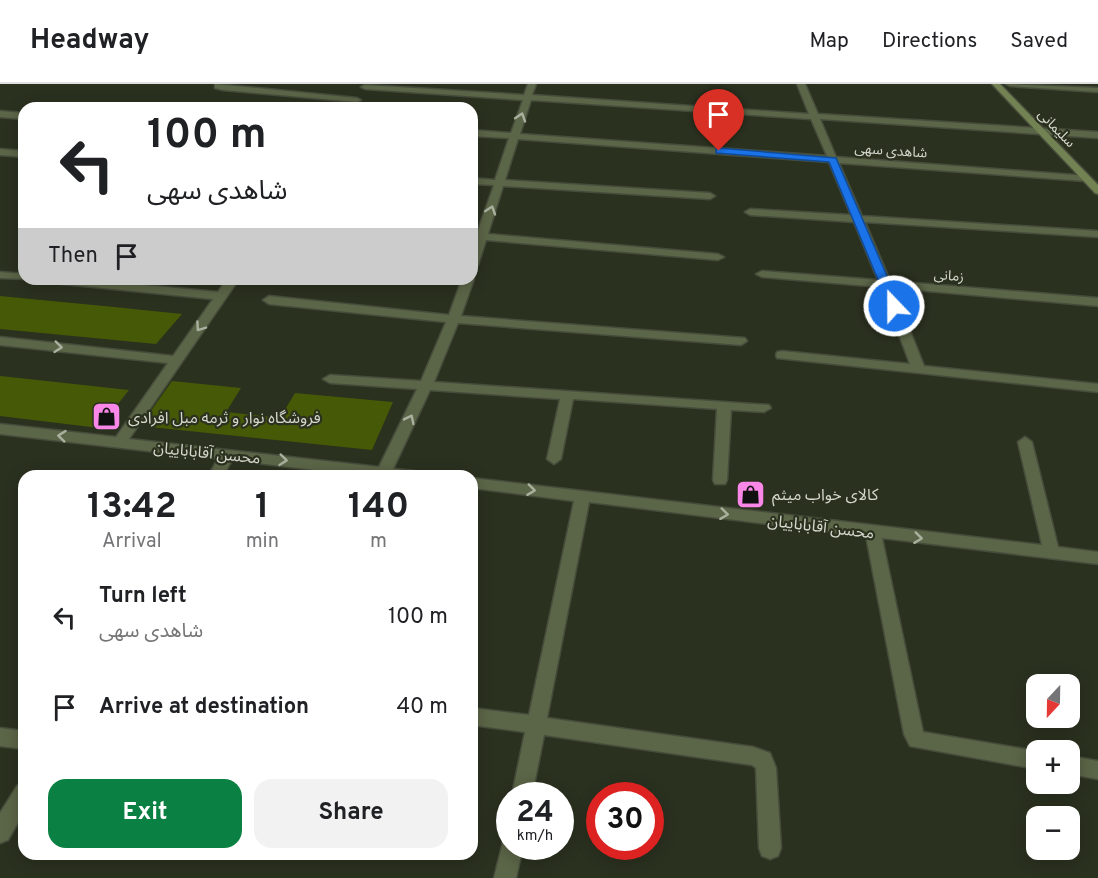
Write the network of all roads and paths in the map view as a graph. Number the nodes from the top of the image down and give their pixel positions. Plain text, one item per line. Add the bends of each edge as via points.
1 (532, 84) edge
2 (801, 84) edge
3 (996, 84) edge
4 (1010, 84) edge
5 (219, 85) edge
6 (366, 86) edge
7 (1098, 90) edge
8 (528, 98) junction
9 (357, 100) joint
10 (0, 114) edge
11 (18, 116) edge
12 (814, 116) junction
13 (1041, 131) junction
14 (478, 133) edge
15 (1098, 135) edge
16 (515, 136) junction
17 (0, 152) edge
18 (18, 154) edge
19 (833, 159) junction
20 (478, 181) edge
21 (1091, 181) edge
22 (500, 183) junction
23 (1098, 191) edge
24 (710, 196) dead end
25 (750, 212) dead end
26 (857, 219) junction
27 (478, 234) edge
28 (1098, 234) edge
29 (478, 236) edge
30 (718, 257) dead end
31 (762, 274) dead end
32 (0, 275) edge
33 (18, 276) edge
34 (106, 285) edge
35 (229, 285) edge
36 (466, 285) edge
37 (886, 285) junction
38 (221, 296) junction
39 (269, 300) dead end
40 (1098, 302) edge
41 (455, 319) junction
42 (0, 341) edge
43 (741, 341) dead end
44 (782, 355) dead end
45 (177, 360) junction
46 (919, 370) junction
47 (330, 379) dead end
48 (428, 384) junction
49 (1098, 388) edge
50 (567, 396) junction
51 (724, 406) junction
52 (764, 408) dead end
53 (0, 429) edge
54 (120, 442) junction
55 (1025, 442) dead end
56 (228, 454) junction
57 (554, 459) dead end
58 (219, 470) edge
59 (367, 470) edge
60 (385, 470) edge
61 (720, 480) dead end
62 (478, 484) edge
63 (583, 496) junction
64 (873, 532) junction
65 (1052, 554) junction
66 (1098, 558) edge
67 (478, 717) edge
68 (537, 727) junction
69 (0, 737) edge
70 (18, 739) edge
71 (1026, 758) edge
72 (1080, 767) edge
73 (1098, 770) edge
74 (525, 782) edge
75 (18, 803) edge
76 (0, 833) edge
77 (770, 848) dead end
78 (509, 860) edge
79 (505, 878) edge

1 - 8 street
2 - 12 street
3 - 13 main road, سلیمانی
4 - 7 street
5 - 9 street
6 - 8 street
6 - 9 street
8 - 12 street
16 -> 8 street
10 - 11 street
12 - 13 street
12 - 19 street
13 - 15 street
13 - 21 main road, سلیمانی
14 - 16 street, شاهدی سهی
16 - 19 street, شاهدی سهی
16 - 22 street
17 - 18 street
19 - 21 street, شاهدی سهی
19 - 26 street
20 - 22 street
21 - 23 main road, سلیمانی
22 - 24 street
27 -> 22 street
25 - 26 street
26 - 28 street
26 - 37 street
29 - 30 street
31 - 37 street, زمانی
32 - 33 street
34 - 38 street
35 - 38 street
36 - 41 street
37 - 40 street, زمانی
37 - 46 street
38 -> 45 street
39 - 41 street
41 - 43 street
41 - 48 street
42 -> 45 street
44 - 46 street
45 - 54 street
46 - 49 street
47 - 48 street
48 - 50 street
60 -> 48 street
50 - 51 street
50 - 57 street
51 - 52 street
51 - 61 street
54 -> 53 street, محسن آقاباباییان
54 - 56 street, محسن آقاباباییان
55 - 65 street
56 - 58 street
56 -> 59 street, محسن آقاباباییان
62 -> 63 street, محسن آقاباباییان
63 -> 64 street, محسن آقاباباییان
63 - 68 street
64 -> 65 street, محسن آقاباباییان
64 - 71 street via 917,740
65 - 66 street, محسن آقاباباییان
67 - 68 street
68 - 74 street
68 - 77 street via 763,760
69 - 70 street
72 - 73 street
75 - 76 street
78 - 79 street

